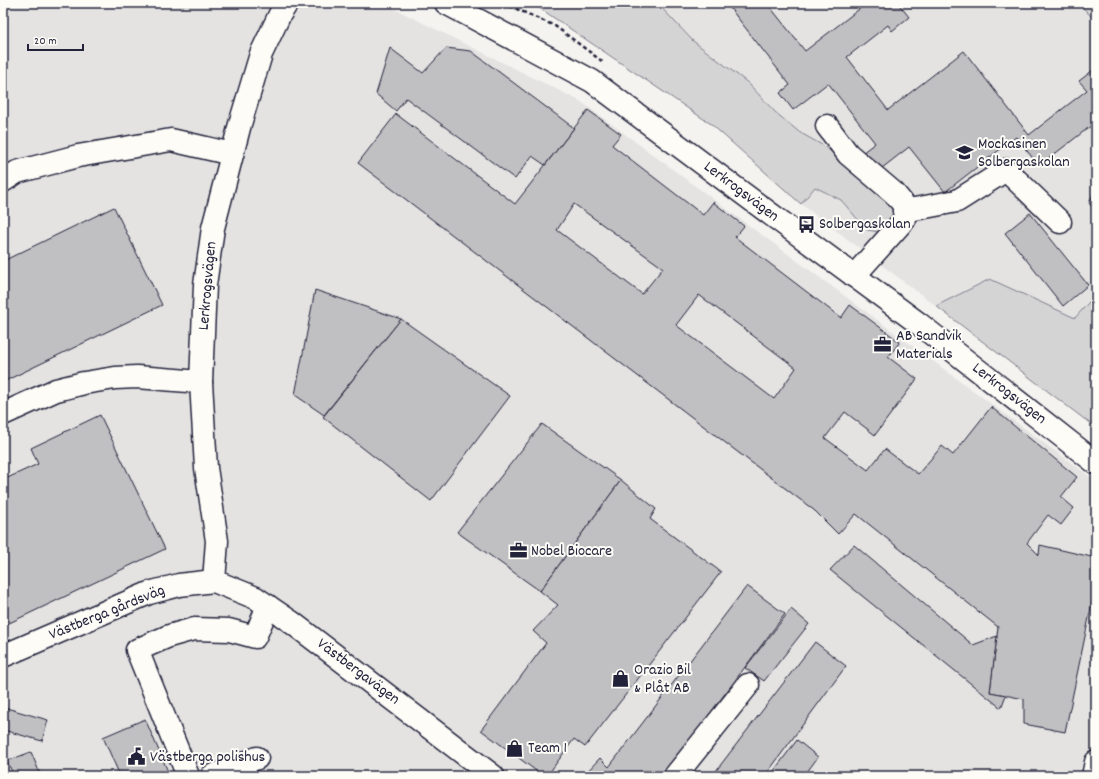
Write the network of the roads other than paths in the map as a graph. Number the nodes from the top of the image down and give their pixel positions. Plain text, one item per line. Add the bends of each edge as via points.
1 (287, 3) edge
2 (446, 3) edge
3 (827, 126) dead end
4 (232, 154) junction
5 (3, 181) edge
6 (904, 211) junction
7 (1060, 222) dead end
8 (854, 276) junction
9 (201, 382) junction
10 (3, 414) edge
11 (1096, 463) edge
12 (214, 581) junction
13 (268, 606) junction
14 (3, 656) edge
15 (748, 685) dead end
16 (257, 758) dead end
17 (1096, 762) edge
18 (188, 776) edge
19 (212, 776) edge
20 (493, 776) edge
21 (675, 776) edge
22 (1093, 776) edge

1 - 4 street, Lerkrogsvägen via 261,54
2 - 8 street, Lerkrogsvägen via 592,81
3 - 6 street via 848,154 894,193 904,205
4 - 5 street via 171,140 78,156 17,172
4 - 9 street, Lerkrogsvägen via 213,228 205,285
6 - 7 street via 958,201 1006,170
6 - 8 street via 905,219
8 - 11 street, Lerkrogsvägen
9 - 10 street via 137,377 84,382 56,390
9 - 12 street, Lerkrogsvägen via 206,468 217,541
12 - 13 street, Västbergavägen via 256,598
12 - 14 street, Västberga gårdsväg via 179,585 149,593
13 - 18 street via 255,637 229,630 194,629 169,636 137,650
13 - 20 street, Västbergavägen
15 - 21 street
16 - 19 street
17 - 22 street

